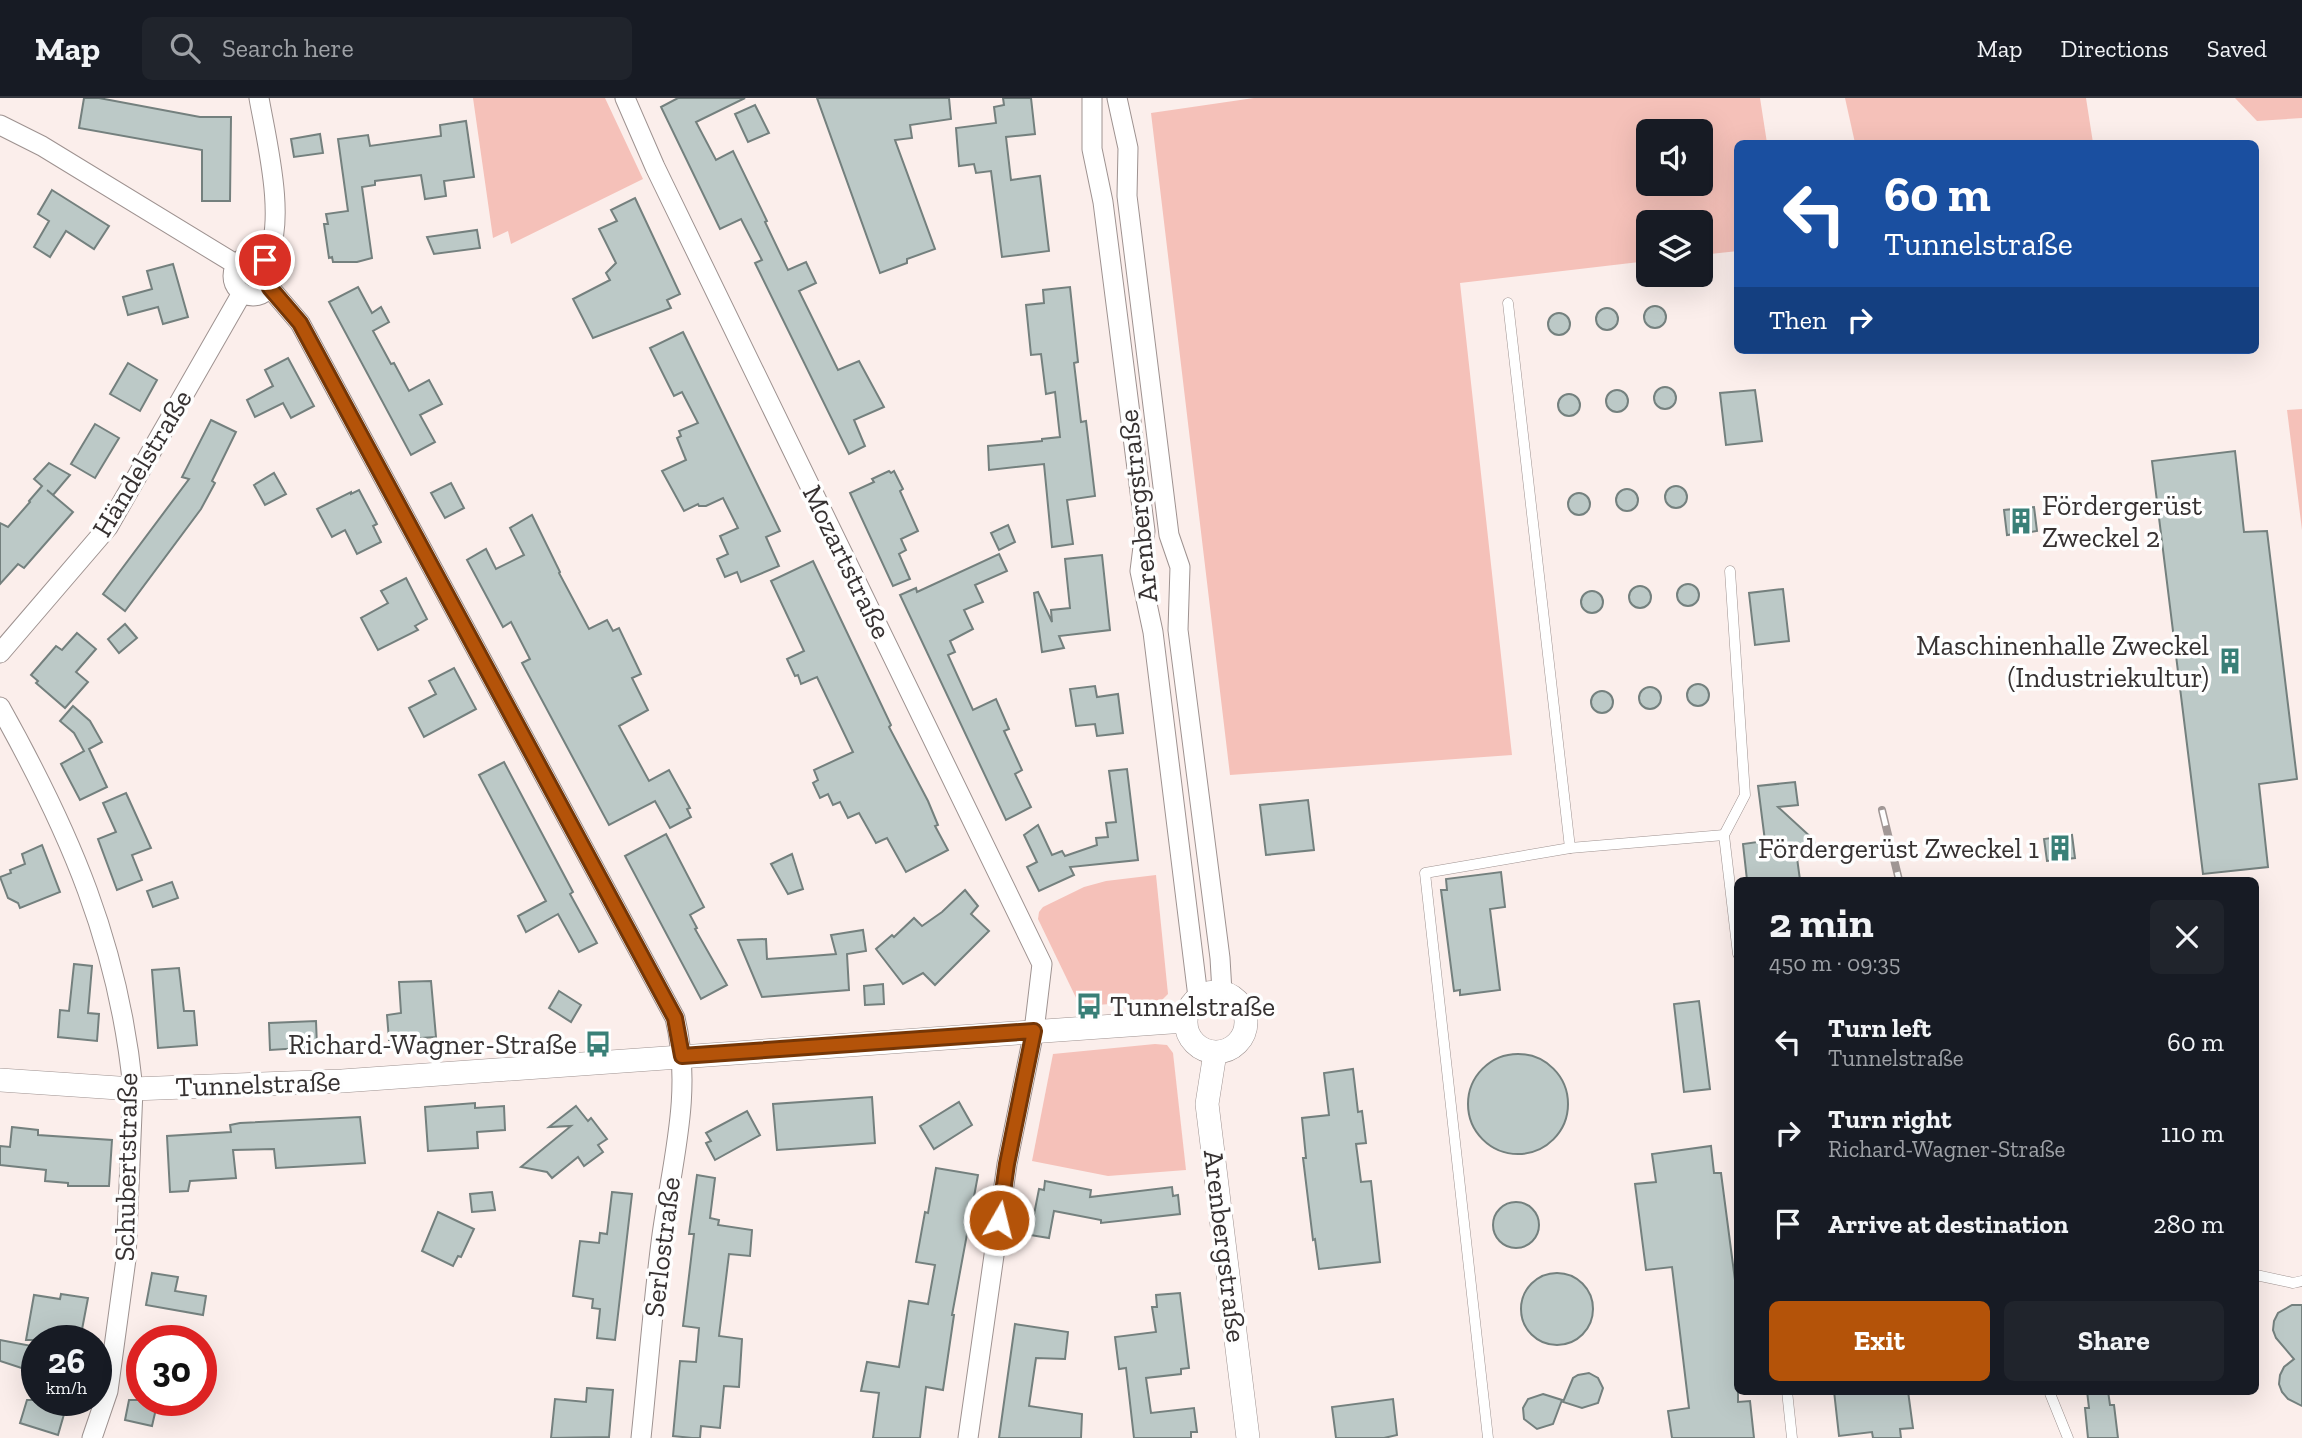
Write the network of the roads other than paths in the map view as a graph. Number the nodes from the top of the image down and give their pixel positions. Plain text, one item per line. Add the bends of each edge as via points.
1 (259, 98) edge
2 (625, 98) edge
3 (1091, 98) edge
4 (1117, 98) edge
5 (0, 125) edge
6 (265, 260) junction
7 (237, 265) junction
8 (270, 288) junction
9 (242, 293) junction
10 (1508, 303) dead end
11 (1730, 571) dead end
12 (0, 653) edge
13 (0, 708) edge
14 (1724, 835) junction
15 (1570, 848) junction
16 (1734, 920) edge
17 (1222, 992) junction
18 (1198, 997) junction
19 (1185, 1021) junction
20 (1034, 1031) junction
21 (1215, 1053) junction
22 (682, 1056) junction
23 (0, 1080) edge
24 (133, 1089) junction
25 (2259, 1276) edge
26 (2302, 1281) edge
27 (1787, 1395) edge
28 (2051, 1395) edge
29 (92, 1438) edge
30 (641, 1438) edge
31 (968, 1438) edge
32 (1248, 1438) edge
33 (1488, 1438) edge
34 (1792, 1438) edge
35 (2068, 1438) edge

1 - 6 street via 276,222 272,250
2 - 20 street, Mozartstraße via 1042,964
3 - 18 street, Arenbergstraße via 1092,149 1103,202 1145,531 1140,571 1153,632
4 - 17 street, Arenbergstraße via 1128,148 1127,196 1169,535 1180,567 1178,630
5 - 7 street
6 - 7 street via 250,256
6 - 8 street via 273,273
7 - 9 street via 233,280
8 - 9 street via 257,297
8 - 22 street via 300,323 675,1018
9 - 12 street, Händelstraße via 108,527
10 - 15 lane
11 - 14 lane via 1745,795
13 - 24 street, Schubertstraße via 33,766 85,878 120,997
14 - 15 lane
14 - 16 lane
15 - 33 lane via 1425,873
17 - 18 street
17 - 21 street via 1237,1000 1247,1026 1242,1040
18 - 19 street
19 - 20 street, Tunnelstraße
19 - 21 street via 1199,1048
20 - 22 street, Tunnelstraße
20 - 31 street, Mozartstraße via 1007,1164
21 - 32 street, Arenbergstraße via 1207,1104
22 - 24 street, Tunnelstraße via 342,1081
22 - 30 street, Serlostraße via 683,1089
23 - 24 street, Tunnelstraße
24 - 29 street, Schubertstraße via 126,1259 108,1391
25 - 26 lane
27 - 34 lane
28 - 35 lane

